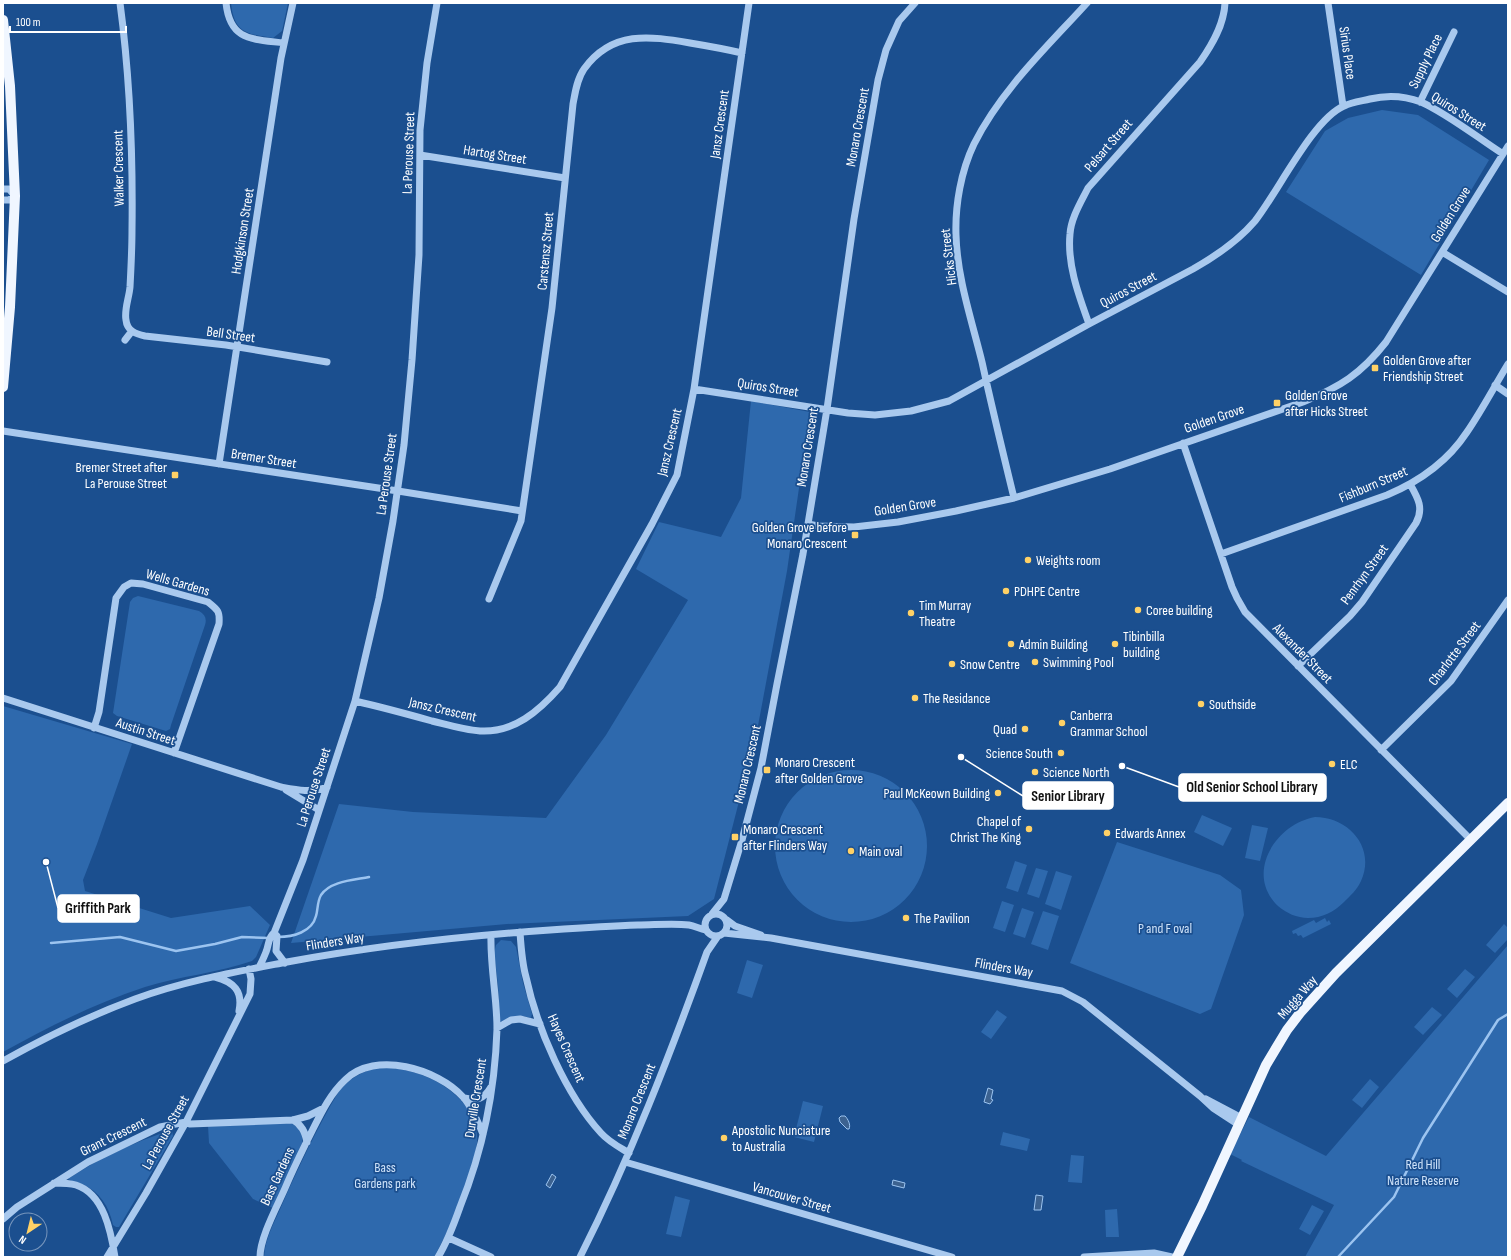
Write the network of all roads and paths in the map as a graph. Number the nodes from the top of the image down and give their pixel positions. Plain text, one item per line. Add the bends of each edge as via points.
1 (120, 3) edge
2 (226, 3) edge
3 (293, 3) edge
4 (437, 3) edge
5 (749, 3) edge
6 (915, 3) edge
7 (1087, 3) edge
8 (1225, 3) edge
9 (1328, 3) edge
10 (4, 30) edge
11 (1454, 32) dead end
12 (284, 43) junction
13 (742, 53) junction
14 (1420, 102) junction
15 (1343, 106) junction
16 (1508, 146) edge
17 (1503, 154) junction
18 (420, 155) junction
19 (565, 178) junction
20 (3, 189) edge
21 (15, 196) junction
22 (3, 200) edge
23 (1442, 252) junction
24 (1508, 292) edge
25 (1089, 324) junction
26 (132, 331) junction
27 (125, 340) dead end
28 (238, 347) junction
29 (327, 362) dead end
30 (1508, 364) edge
31 (986, 381) junction
32 (1495, 385) junction
33 (3, 387) edge
34 (694, 389) junction
35 (1508, 394) edge
36 (827, 409) junction
37 (3, 432) edge
38 (1182, 443) junction
39 (219, 464) junction
40 (1410, 484) junction
41 (398, 491) junction
42 (1014, 498) junction
43 (522, 511) junction
44 (808, 524) junction
45 (1221, 554) junction
46 (489, 598) dead end
47 (1508, 600) edge
48 (1298, 666) junction
49 (3, 698) edge
50 (355, 701) junction
51 (94, 728) junction
52 (1381, 750) junction
53 (174, 753) junction
54 (281, 787) junction
55 (327, 787) junction
56 (1508, 803) edge
57 (319, 810) junction
58 (1471, 840) junction
59 (724, 899) junction
60 (709, 917) junction
61 (726, 919) junction
62 (688, 925) junction
63 (707, 931) junction
64 (520, 932) junction
65 (491, 935) junction
66 (721, 935) junction
67 (771, 938) junction
68 (272, 942) junction
69 (707, 952) junction
70 (285, 963) junction
71 (258, 968) junction
72 (249, 969) junction
73 (213, 976) junction
74 (239, 1015) junction
75 (540, 1024) junction
76 (497, 1028) junction
77 (3, 1061) edge
78 (493, 1083) junction
79 (464, 1098) junction
80 (324, 1108) junction
81 (293, 1120) junction
82 (1241, 1121) junction
83 (186, 1122) junction
84 (483, 1134) junction
85 (307, 1142) junction
86 (629, 1153) junction
87 (625, 1162) junction
88 (54, 1183) junction
89 (3, 1219) edge
90 (449, 1238) junction
91 (114, 1247) junction
92 (932, 1251) junction
93 (107, 1257) edge
94 (115, 1257) edge
95 (260, 1257) edge
96 (438, 1257) edge
97 (491, 1257) edge
98 (580, 1257) edge
99 (939, 1257) edge
100 (952, 1257) edge
101 (1084, 1257) edge
102 (1172, 1257) edge
103 (1177, 1257) edge

1 - 26 street, Walker Crescent via 130,115 132,202 130,288 125,319
2 - 12 street via 231,23 247,38
3 - 12 street, Hodgkinson Street
4 - 18 street, La Perouse Street via 423,97
5 - 13 street, Jansz Crescent
6 - 36 street, Monaro Crescent via 899,21 886,50 878,80 854,219
7 - 31 street, Hicks Street via 996,107 973,146 964,173 958,204 956,236 961,277
8 - 25 street, Pelsart Street via 1218,31 1200,62 1088,188 1077,211 1070,233 1071,260 1076,286
9 - 15 street, Sirius Place
10 - 21 main road via 10,86
11 - 14 street, Supply Place
12 - 28 street, Hodgkinson Street
13 - 19 street, Carstensz Street via 659,37 623,40 605,49 584,70 577,85
13 - 34 street, Jansz Crescent
14 - 15 street, Quiros Street via 1392,96
14 - 17 street, Quiros Street
15 - 25 street, Quiros Street via 1318,128 1269,202 1242,235 1210,260
16 - 17 street, Golden Grove
17 - 23 street, Golden Grove
18 - 19 street, Hartog Street
18 - 41 street, La Perouse Street via 419,255 413,346
19 - 43 street, Carstensz Street via 552,308
20 - 21 street via 9,189
21 - 22 street
21 - 33 main road
23 - 24 street
23 - 38 street, Golden Grove via 1386,342 1351,378 1328,392 1303,402
25 - 31 street, Quiros Street
26 - 27 street
26 - 28 street, Bell Street via 145,336
28 - 29 street, Bell Street
28 - 39 street, Hodgkinson Street
30 - 32 street, Fishburn Street
31 - 36 street, Quiros Street via 949,401 911,412 875,415
31 - 42 street, Hicks Street
32 - 35 street
32 - 40 street, Fishburn Street via 1459,443 1440,462
34 - 36 street, Quiros Street
34 - 50 street, Jansz Crescent via 676,475 668,494 560,687 539,710 516,724 497,730 480,731
36 - 44 street, Monaro Crescent
37 - 39 street, Bremer Street
38 - 42 street, Golden Grove via 1110,469
38 - 45 street, Alexander Street
39 - 41 street, Bremer Street
40 - 45 street, Fishburn Street via 1386,496
40 - 48 street, Penrhyn Street via 1421,509 1416,523 1356,609
41 - 43 street, Bremer Street
41 - 50 street, La Perouse Street via 379,598
42 - 44 street, Golden Grove via 898,522 854,527
43 - 46 street, Carstensz Street via 521,521
44 - 59 street, Monaro Crescent via 760,768
45 - 48 street, Alexander Street via 1237,598 1245,612
47 - 52 street, Charlotte Street via 1451,681
48 - 52 street, Alexander Street
49 - 51 street, Austin Street
50 - 55 street, La Perouse Street
51 - 53 street, Austin Street
51 - 53 street, Wells Gardens via 99,712 116,598 120,593 131,583 143,584 208,602 216,608 219,615 218,624
52 - 58 street, Alexander Street
53 - 54 street, Austin Street
54 - 55 street, Austin Street via 307,791
54 - 57 street, Austin Street
55 - 57 street, La Perouse Street
56 - 58 main road, Mugga Way
57 - 68 street, La Perouse Street via 303,860 276,930 271,935
58 - 82 main road, Mugga Way via 1336,973 1300,1013 1266,1065
59 - 60 street, Monaro Crescent
59 - 61 street, Monaro Crescent
60 - 61 street via 719,914
60 - 62 street, Flinders Way
60 - 63 street via 705,927
61 - 66 street via 728,927
61 - 67 street, Flinders Way via 744,930
62 - 63 street, Flinders Way
62 - 64 street, Flinders Way
63 - 66 street via 712,935
63 - 69 street, Monaro Crescent
64 - 65 street, Flinders Way
64 - 75 street, Hayes Crescent via 526,978
65 - 70 street, Flinders Way via 340,952
65 - 76 street, Durville Crescent
66 - 67 street, Flinders Way
66 - 69 street, Monaro Crescent
67 - 82 street, Flinders Way via 1062,991 1083,1002 1200,1096
68 - 70 street
68 - 71 street, La Perouse Street
69 - 86 street, Monaro Crescent via 668,1059
70 - 71 street, Flinders Way
71 - 72 street, Flinders Way
72 - 73 street, Flinders Way
72 - 74 street, La Perouse Street via 250,994
73 - 74 street, La Perouse Street via 225,980 236,988 241,1003
73 - 77 street, Flinders Way via 102,1012 61,1030
74 - 83 street, La Perouse Street
75 - 76 street via 520,1019 511,1020
75 - 86 street, Hayes Crescent via 563,1077 583,1108 604,1136
76 - 78 street, Durville Crescent
78 - 79 street via 485,1096
78 - 84 street, Durville Crescent
79 - 80 street, Bass Gardens via 431,1075 413,1068 392,1064 373,1065 346,1078
79 - 84 street, Bass Gardens
80 - 81 street
80 - 85 street, Bass Gardens
81 - 83 street via 190,1124
81 - 85 street via 303,1129
82 - 103 main road, Mugga Way
83 - 88 street, Grant Crescent via 160,1127 88,1162
83 - 91 street, La Perouse Street
84 - 90 street, Durville Crescent via 472,1177
85 - 95 street, Bass Gardens via 271,1220
86 - 87 street, Monaro Crescent
87 - 92 street, Vancouver Street
87 - 98 street, Monaro Crescent
88 - 89 street, Grant Crescent via 17,1206
88 - 91 street via 76,1185 89,1192 100,1205 107,1220
90 - 96 street, Durville Crescent
90 - 97 street
91 - 93 street, La Perouse Street
91 - 94 street
92 - 99 street
92 - 100 street, Vancouver Street
101 - 102 street via 1154,1253

